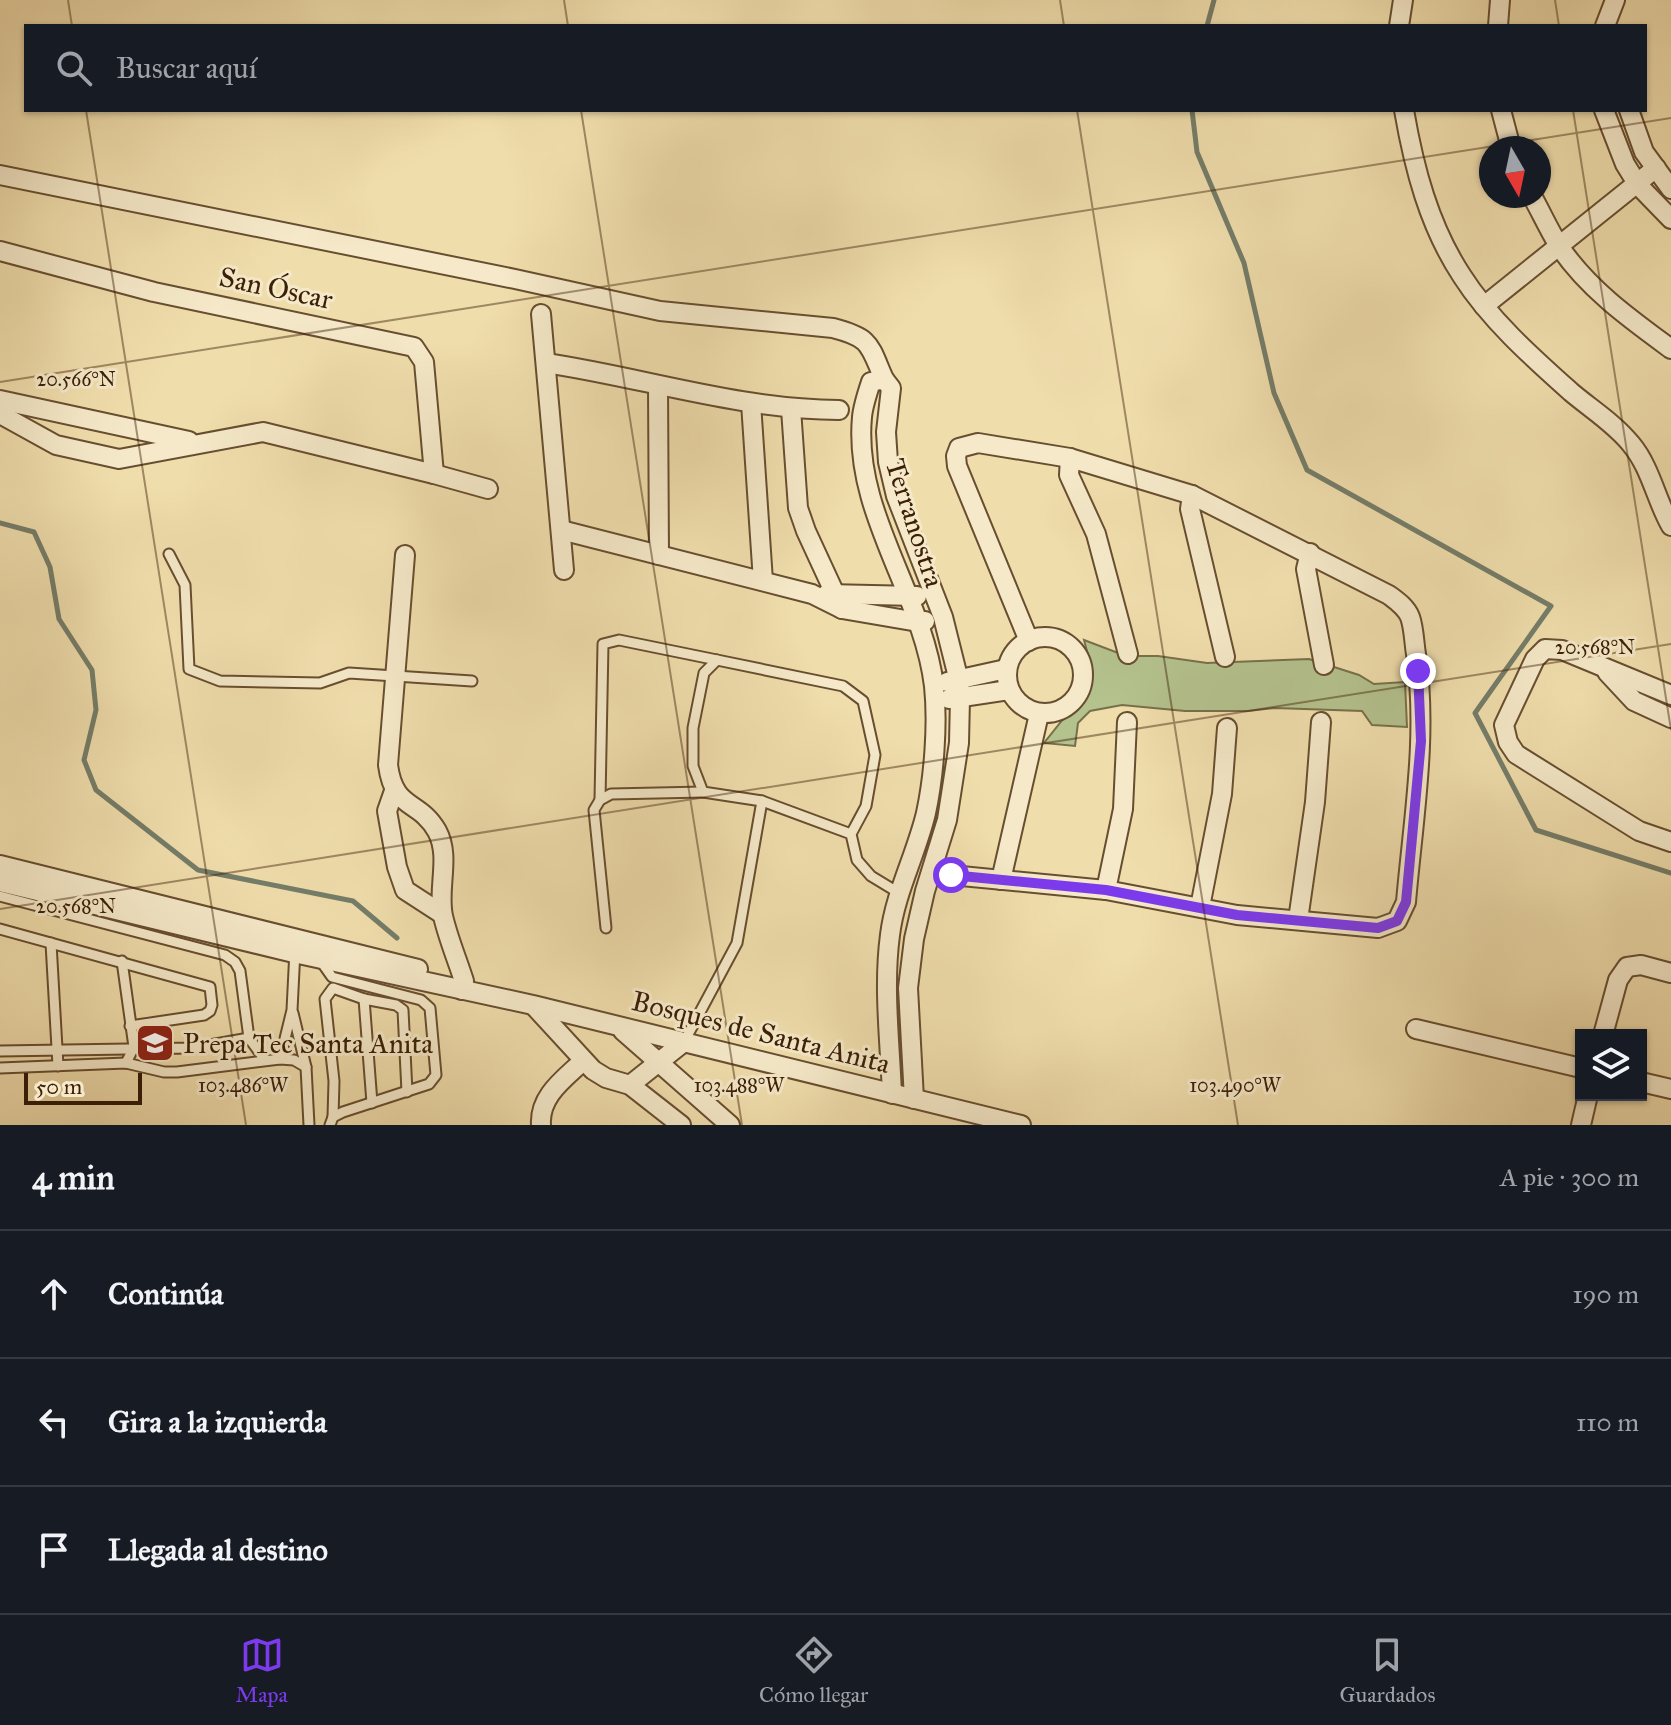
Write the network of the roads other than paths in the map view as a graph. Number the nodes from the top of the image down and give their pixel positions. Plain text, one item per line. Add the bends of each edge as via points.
1 (1403, 0) edge
2 (1500, 0) edge
3 (1615, 0) edge
4 (1399, 24) edge
5 (1498, 24) edge
6 (1608, 24) edge
7 (1404, 112) edge
8 (1502, 112) edge
9 (1605, 112) edge
10 (1630, 112) edge
11 (1508, 136) edge
12 (1656, 168) junction
13 (0, 175) edge
14 (1638, 185) junction
15 (1671, 189) edge
16 (1538, 208) edge
17 (1671, 219) edge
18 (1559, 246) junction
19 (0, 251) edge
20 (1484, 306) junction
21 (541, 314) dead end
22 (1671, 349) edge
23 (546, 363) junction
24 (884, 379) junction
25 (658, 387) junction
26 (0, 400) edge
27 (751, 403) junction
28 (791, 409) junction
29 (839, 410) dead end
30 (0, 414) edge
31 (195, 443) junction
32 (1070, 458) junction
33 (434, 474) junction
34 (488, 489) dead end
35 (1192, 495) junction
36 (1671, 526) edge
37 (561, 530) junction
38 (1310, 553) junction
39 (169, 554) dead end
40 (405, 555) dead end
41 (659, 555) junction
42 (564, 570) dead end
43 (763, 581) junction
44 (935, 592) junction
45 (909, 597) junction
46 (839, 602) junction
47 (943, 617) junction
48 (918, 622) junction
49 (1029, 641) junction
50 (1128, 654) dead end
51 (1225, 657) dead end
52 (717, 660) junction
53 (1324, 665) dead end
54 (1603, 667) junction
55 (1006, 669) junction
56 (395, 674) junction
57 (472, 681) dead end
58 (960, 690) junction
59 (1009, 690) junction
60 (934, 692) junction
61 (1671, 695) edge
62 (1039, 714) junction
63 (1671, 718) edge
64 (1127, 722) dead end
65 (1321, 722) dead end
66 (1227, 728) dead end
67 (394, 791) junction
68 (703, 792) junction
69 (600, 800) junction
70 (762, 801) junction
71 (851, 834) junction
72 (1671, 842) edge
73 (0, 865) edge
74 (951, 875) dead end
75 (1001, 880) junction
76 (0, 882) edge
77 (1106, 890) junction
78 (44, 892) junction
79 (899, 893) junction
80 (0, 896) edge
81 (1200, 907) junction
82 (442, 914) junction
83 (1298, 920) junction
84 (606, 928) dead end
85 (0, 929) edge
86 (51, 943) junction
87 (295, 945) junction
88 (319, 958) junction
89 (122, 961) junction
90 (1671, 973) edge
91 (463, 985) junction
92 (364, 999) junction
93 (533, 1005) junction
94 (292, 1010) junction
95 (130, 1026) junction
96 (618, 1026) junction
97 (1416, 1029) dead end
98 (1605, 1029) edge
99 (249, 1038) junction
100 (684, 1042) junction
101 (134, 1047) junction
102 (57, 1050) junction
103 (0, 1051) edge
104 (280, 1059) junction
105 (265, 1060) junction
106 (583, 1061) junction
107 (660, 1061) junction
108 (126, 1063) junction
109 (58, 1066) junction
110 (306, 1067) junction
111 (1575, 1067) edge
112 (0, 1068) edge
113 (1647, 1083) edge
114 (630, 1085) junction
115 (1671, 1089) edge
116 (407, 1092) junction
117 (892, 1094) junction
118 (914, 1099) junction
119 (1587, 1101) edge
120 (372, 1103) junction
121 (332, 1121) edge
122 (309, 1125) edge
123 (541, 1125) edge
124 (681, 1125) edge
125 (730, 1125) edge
126 (1021, 1125) edge
127 (1581, 1125) edge

1 - 4 street
2 - 5 street
3 - 6 street
7 - 20 street via 1429,213 1461,275
8 - 11 street
9 - 14 street
10 - 12 street via 1644,152
12 - 14 street
12 - 15 street
13 - 24 street via 660,311 833,328 866,340
14 - 17 street
14 - 18 street
16 - 18 street
18 - 20 street
18 - 22 street via 1589,283
19 - 33 street, San Óscar via 154,292 414,347 424,362
20 - 36 street via 1632,445
21 - 23 street
23 - 25 street
23 - 37 street
24 - 44 street, Terranostra via 891,388 886,432 890,473
24 - 45 street, Terranostra via 871,382 862,414 864,464 884,539
25 - 27 street
25 - 41 street
26 - 31 street
27 - 28 street
27 - 43 street
28 - 29 street
28 - 46 street via 798,508
30 - 31 street via 56,445 119,459
31 - 33 street via 263,432
32 - 35 street
32 - 49 street via 978,443 959,448 956,456
32 - 50 street via 1069,475 1096,534
33 - 34 street
35 - 38 street
35 - 51 street via 1190,509
37 - 41 street
37 - 42 street
38 - 53 street via 1306,569
38 - 83 street via 1405,608 1418,671 1421,741 1406,902 1397,921 1378,928
39 - 56 lane via 185,585 189,669 220,681 320,683 349,673
40 - 56 street
41 - 43 street
43 - 46 street
44 - 45 street
44 - 47 street, Terranostra
45 - 46 street
45 - 48 street, Terranostra
46 - 48 street
47 - 48 street
47 - 58 street, Terranostra
48 - 60 street, Terranostra
49 - 55 street via 1014,652
49 - 62 street via 1059,640 1075,652 1082,666 1078,695 1054,713
52 - 68 lane via 704,673 693,728 693,766
52 - 69 lane via 619,640 603,644
52 - 71 lane via 843,686 863,701 875,755 866,806
54 - 61 street
54 - 63 street via 1634,701
54 - 72 street via 1562,650 1545,649 1535,659 1504,725 1508,742 1516,754 1639,831
55 - 58 street
55 - 59 street
56 - 57 lane
56 - 67 street via 388,765
58 - 59 street
58 - 60 street
58 - 118 street, Terranostra via 959,743 947,820 925,891 909,975
59 - 62 street via 1016,701
60 - 79 street, Terranostra via 926,813
62 - 75 street
64 - 77 street via 1123,809
65 - 83 street
66 - 81 street via 1222,794
67 - 82 street via 437,831 443,851
67 - 82 street via 387,811 405,890
68 - 69 lane via 611,794
68 - 70 lane
69 - 84 lane via 594,810
70 - 71 lane
70 - 100 lane via 737,943
71 - 79 lane via 857,860
73 - 78 street, Bosques de Santa Anita
74 - 75 street
75 - 77 street
76 - 78 street, Bosques de Santa Anita
77 - 81 street
78 - 80 lane
78 - 87 street, Bosques de Santa Anita
78 - 99 lane via 235,962
79 - 117 street, Terranostra via 890,937 888,993
81 - 83 street
82 - 91 street
85 - 86 lane
86 - 89 lane
86 - 102 lane
87 - 88 street, Bosques de Santa Anita
87 - 91 street, Bosques de Santa Anita
87 - 94 lane
88 - 91 street, Bosques de Santa Anita
88 - 116 lane via 332,977 421,1000 430,1008 436,1075 429,1084
89 - 95 lane
89 - 95 lane via 205,983 212,992 210,1011 204,1015
90 - 98 street via 1627,967 1618,980
91 - 93 street, Bosques de Santa Anita
92 - 116 lane via 403,1010
92 - 120 lane
92 - 121 lane via 333,988 325,999 334,1081
93 - 96 street, Bosques de Santa Anita
93 - 106 street
94 - 104 lane
94 - 110 lane
95 - 101 lane
96 - 100 street, Bosques de Santa Anita
96 - 107 street
97 - 111 street
99 - 101 lane via 193,1048
99 - 105 lane
100 - 107 street
100 - 117 street, Bosques de Santa Anita
101 - 102 lane
101 - 108 lane
102 - 103 lane
102 - 109 lane
104 - 105 lane
104 - 110 lane
105 - 108 lane via 177,1072
106 - 114 street via 606,1078
106 - 123 street via 553,1089 543,1106
107 - 114 street
107 - 125 street
108 - 109 lane
109 - 112 lane
110 - 122 lane
113 - 115 street
114 - 124 street
116 - 120 lane
117 - 118 street, Bosques de Santa Anita
118 - 126 street, Bosques de Santa Anita
119 - 127 street
120 - 121 lane

